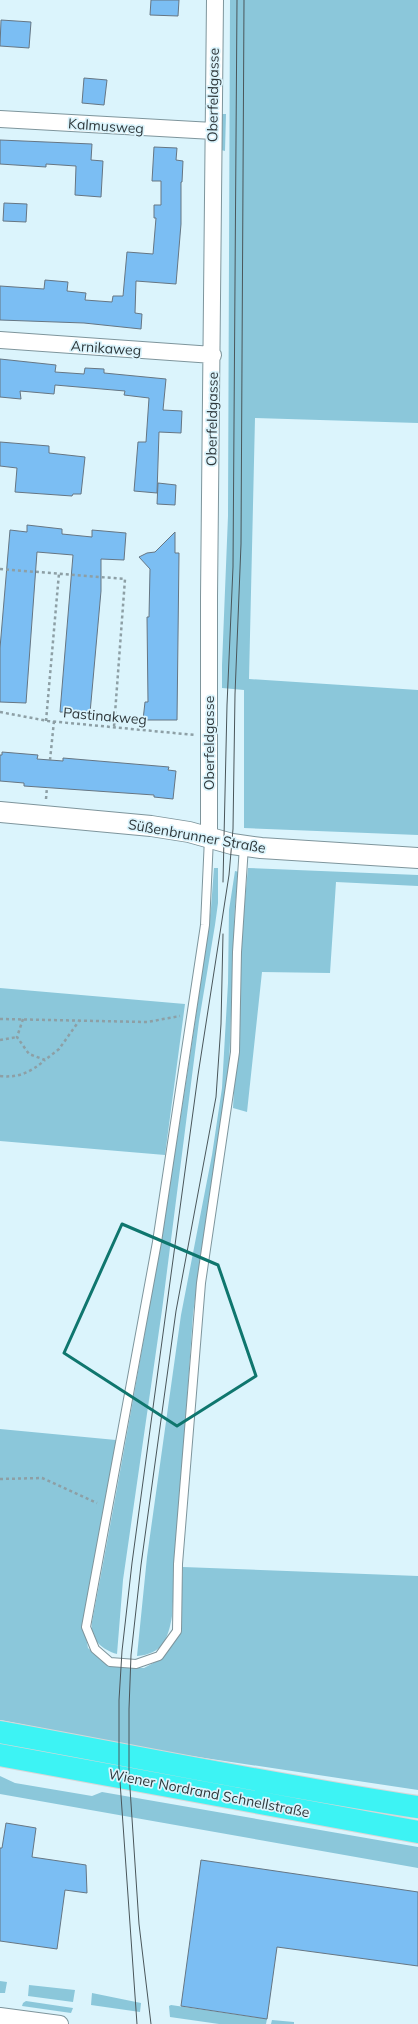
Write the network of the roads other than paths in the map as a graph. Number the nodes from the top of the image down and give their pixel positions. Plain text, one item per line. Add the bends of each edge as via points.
1 (215, 0) edge
2 (0, 119) edge
3 (213, 131) junction
4 (0, 340) edge
5 (213, 355) junction
6 (0, 812) edge
7 (209, 837) junction
8 (244, 846) junction
9 (418, 858) edge
10 (0, 1732) edge
11 (0, 1755) edge
12 (418, 1807) edge
13 (418, 1832) edge
14 (0, 2016) edge
15 (60, 2024) edge

1 - 3 street, Oberfeldgasse
2 - 3 street, Kalmusweg
3 - 5 street, Oberfeldgasse
4 - 5 street, Arnikaweg
5 - 7 street, Oberfeldgasse
6 - 7 street, Süßenbrunner Straße via 151,826
7 - 8 street, Süßenbrunner Straße
7 - 8 lane via 205,924 157,1242 86,1627 95,1649 110,1662 136,1664 158,1656 176,1631 178,1564 201,1283 235,1052 237,952
8 - 9 street, Süßenbrunner Straße
10 - 12 highway, Wiener Nordrand Schnellstraße via 295,1788
11 - 13 highway, Wiener Nordrand Schnellstraße
14 - 15 street

